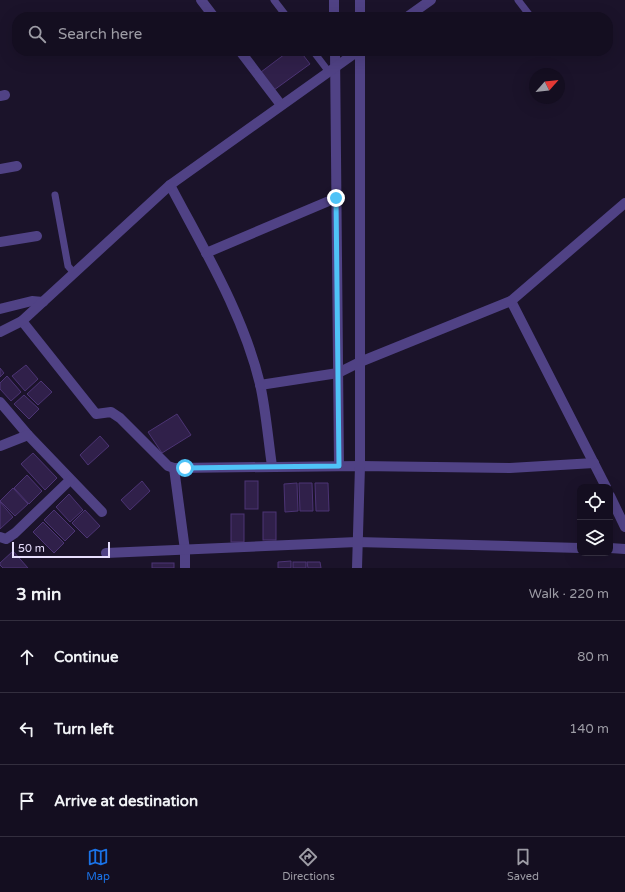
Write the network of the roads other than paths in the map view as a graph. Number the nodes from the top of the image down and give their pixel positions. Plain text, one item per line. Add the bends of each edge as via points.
1 (201, 0) edge
2 (274, 0) edge
3 (334, 0) edge
4 (360, 0) edge
5 (431, 0) edge
6 (518, 0) edge
7 (210, 12) edge
8 (283, 12) edge
9 (334, 12) edge
10 (360, 12) edge
11 (414, 12) edge
12 (527, 12) edge
13 (244, 56) edge
14 (318, 56) edge
15 (333, 56) edge
16 (352, 56) edge
17 (359, 56) edge
18 (332, 70) junction
19 (281, 105) junction
20 (17, 166) dead end
21 (0, 169) edge
22 (170, 185) junction
23 (55, 194) dead end
24 (336, 198) junction
25 (625, 203) edge
26 (37, 236) dead end
27 (0, 242) edge
28 (206, 253) junction
29 (74, 273) junction
30 (511, 301) junction
31 (43, 302) junction
32 (0, 309) edge
33 (22, 321) junction
34 (0, 332) edge
35 (360, 362) junction
36 (338, 373) junction
37 (260, 385) junction
38 (0, 402) edge
39 (28, 435) junction
40 (0, 446) edge
41 (594, 463) junction
42 (272, 466) junction
43 (339, 466) junction
44 (360, 466) junction
45 (174, 468) junction
46 (70, 480) junction
47 (604, 484) edge
48 (613, 502) edge
49 (102, 512) dead end
50 (625, 527) edge
51 (0, 538) edge
52 (357, 542) junction
53 (577, 548) edge
54 (613, 548) edge
55 (625, 549) edge
56 (184, 550) junction
57 (106, 553) dead end
58 (185, 568) edge
59 (357, 568) edge

1 - 7 street
2 - 8 lane
3 - 9 street
4 - 10 street
5 - 11 street
6 - 12 lane
13 - 19 street
14 - 18 lane
15 - 18 street
16 - 18 street
17 - 35 street
18 - 19 street
18 - 24 street
19 - 22 street
20 - 21 street
22 - 28 street
22 - 29 street
23 - 29 lane via 68,266
24 - 28 street
24 - 36 street
25 - 30 street
26 - 27 street
28 - 37 street via 247,343
29 - 31 street
30 - 35 street
30 - 41 street
31 - 32 street via 32,301
31 - 33 street
33 - 34 street
33 - 45 street via 96,414 111,412 120,418 168,466
35 - 36 street
35 - 44 street
36 - 37 street
36 - 43 street
37 - 42 street
38 - 39 street
39 - 40 street
39 - 46 street
41 - 44 street via 510,468
41 - 47 street
42 - 43 street
42 - 45 street
43 - 44 street
44 - 52 street
45 - 56 street
46 - 49 street
46 - 51 street via 15,533 6,539
48 - 50 street
52 - 53 street
52 - 56 street
52 - 59 street
54 - 55 street
56 - 57 street
56 - 58 street

